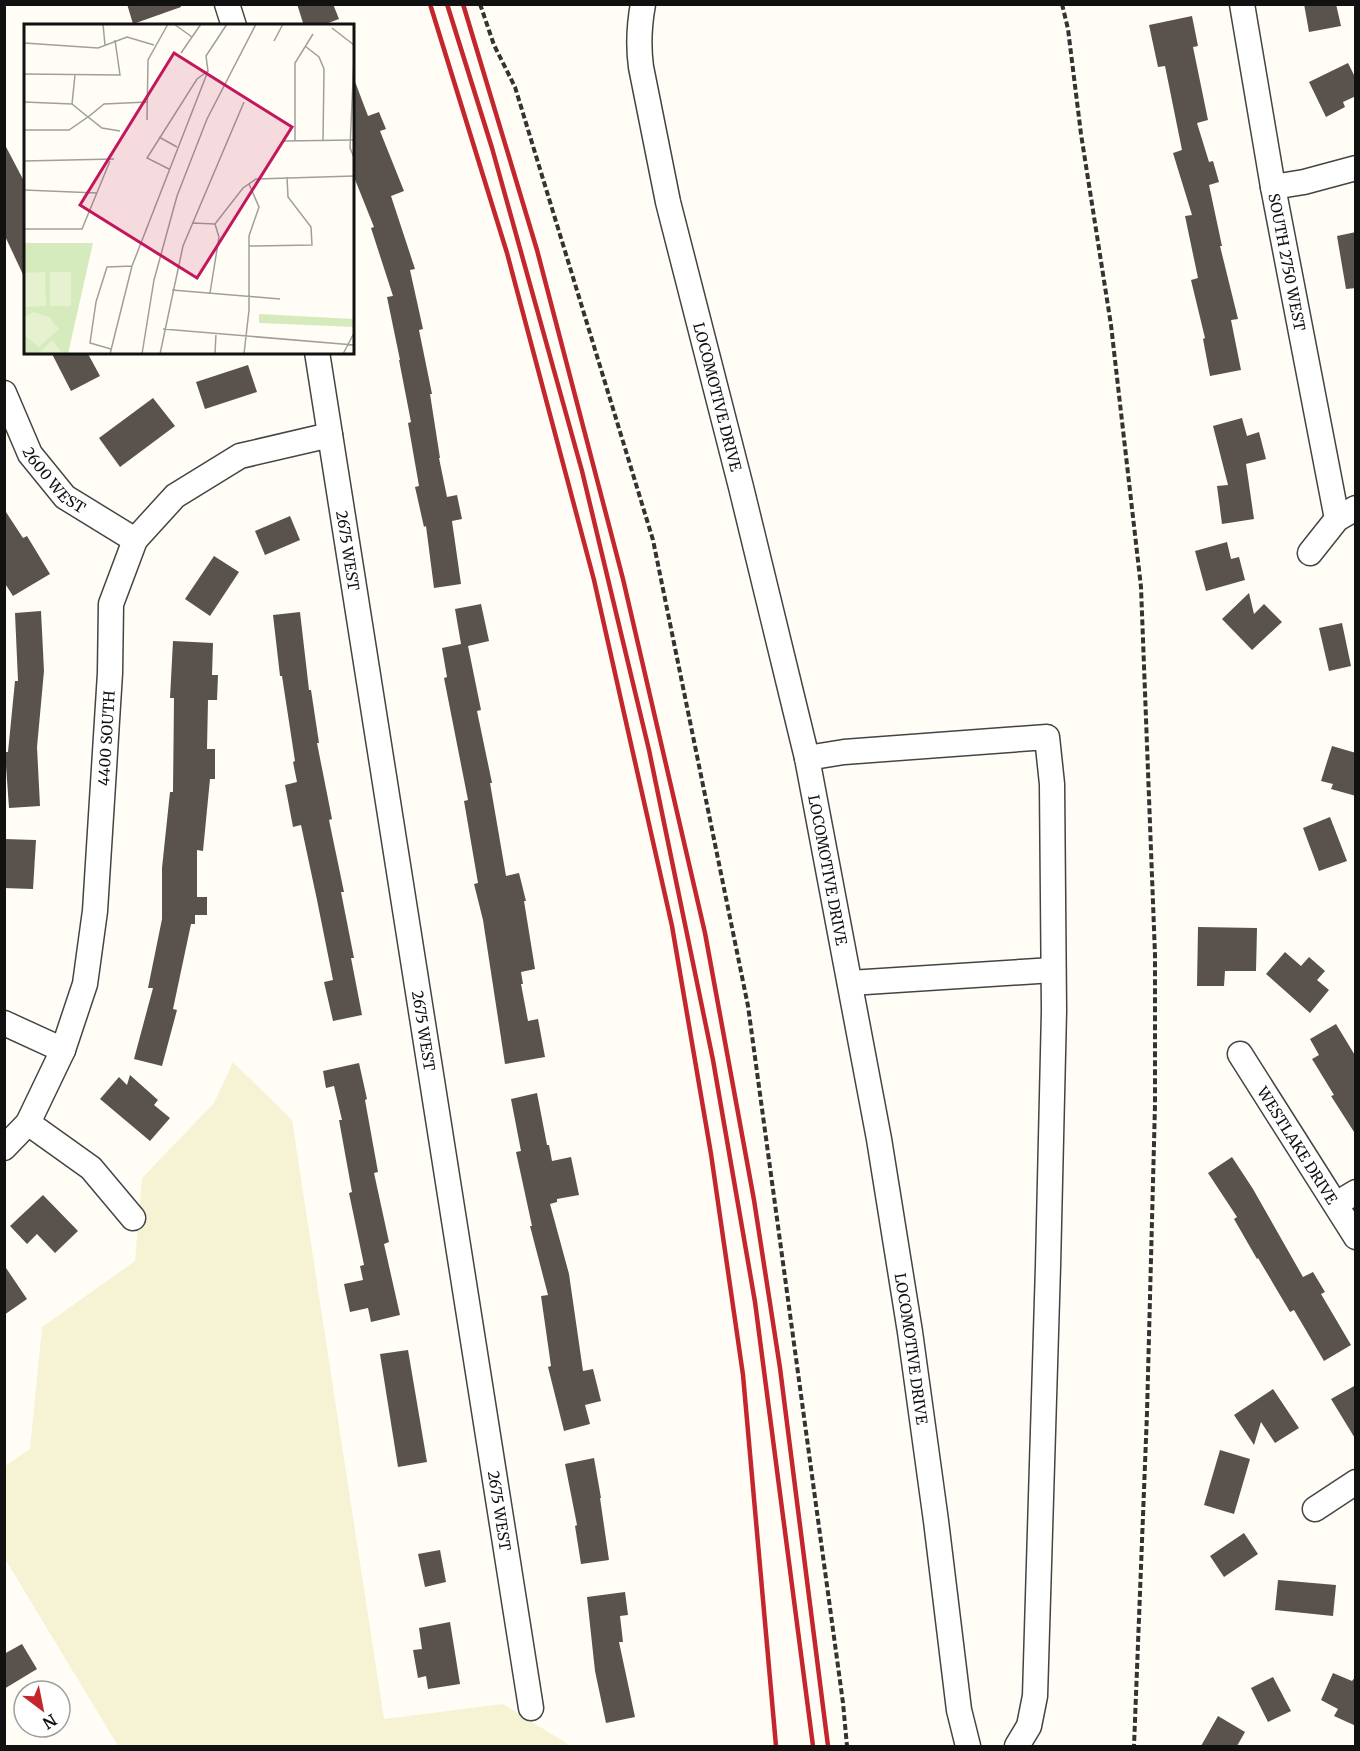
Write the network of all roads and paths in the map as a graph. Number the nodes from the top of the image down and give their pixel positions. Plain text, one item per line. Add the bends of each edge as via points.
1 (227, 4) edge
2 (480, 4) edge
3 (643, 4) edge
4 (1062, 4) edge
5 (1242, 4) edge
6 (233, 24) edge
7 (1356, 168) edge
8 (1273, 187) junction
9 (317, 354) edge
10 (4, 393) edge
11 (330, 435) junction
12 (1346, 514) edge
13 (135, 540) junction
14 (1310, 554) dead end
15 (807, 758) junction
16 (1053, 970) junction
17 (849, 983) junction
18 (4, 1023) edge
19 (63, 1050) junction
20 (1240, 1054) dead end
21 (28, 1123) junction
22 (4, 1148) edge
23 (1346, 1198) edge
24 (133, 1218) dead end
25 (1356, 1237) edge
26 (1356, 1482) edge
27 (1315, 1509) dead end
28 (531, 1708) dead end
29 (847, 1746) edge
30 (968, 1746) edge
31 (1017, 1746) edge
32 (1134, 1746) edge

1 - 6 street
2 - 29 path via 494,45 515,87 652,540 748,1006
3 - 15 street, LOCOMOTIVE DRIVE via 638,47 668,202
4 - 32 path via 1111,325 1142,587 1155,955 1155,1105
5 - 8 street, SOUTH 2750 WEST
7 - 8 street
8 - 12 street, SOUTH 2750 WEST
9 - 11 street, 2675 WEST
10 - 13 street, 2600 WEST via 30,454 65,497
11 - 13 street, 4400 SOUTH via 240,456 176,496
11 - 28 street, 2675 WEST
12 - 14 street
13 - 19 street, 4400 SOUTH via 111,604 94,911 85,984
15 - 16 street via 1047,737 1052,784
15 - 17 street, LOCOMOTIVE DRIVE
16 - 17 street
16 - 31 street via 1037,1658 1029,1726
17 - 30 street, LOCOMOTIVE DRIVE via 910,1332 956,1688
18 - 19 street
19 - 21 street, 4400 SOUTH
20 - 23 street, WESTLAKE DRIVE
21 - 22 street, 4400 SOUTH
21 - 24 street via 91,1168
23 - 25 street, WESTLAKE DRIVE
26 - 27 street

